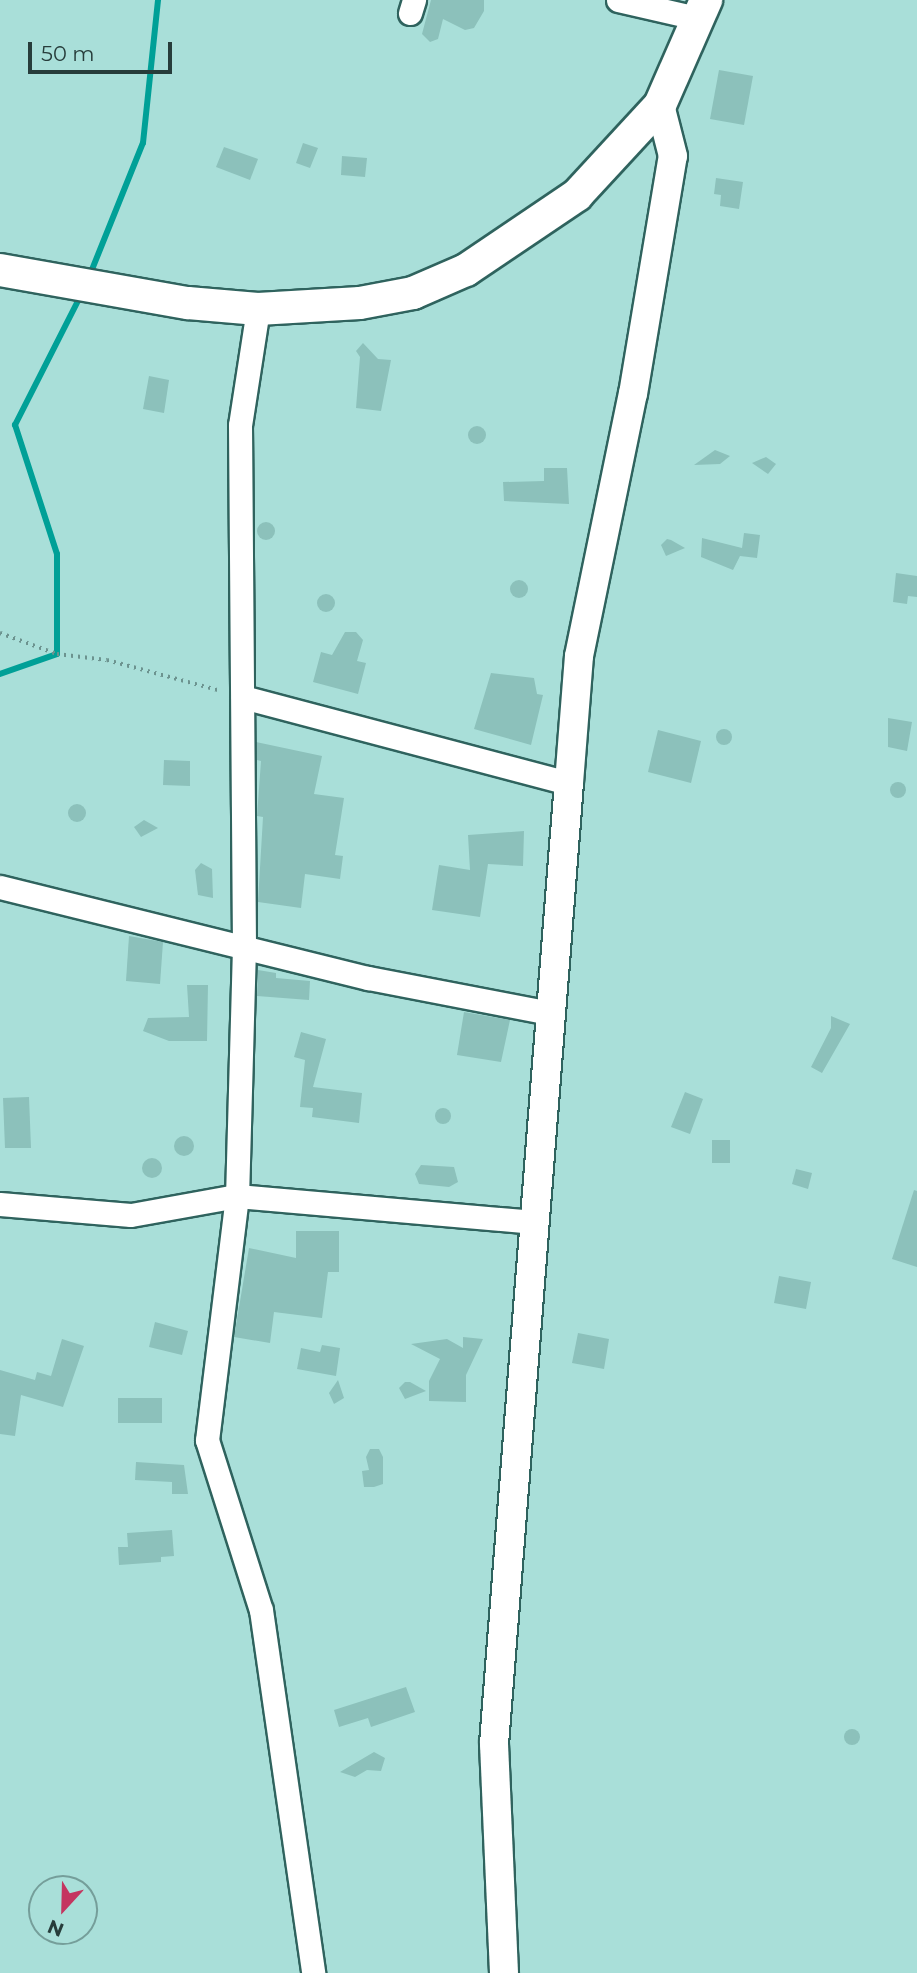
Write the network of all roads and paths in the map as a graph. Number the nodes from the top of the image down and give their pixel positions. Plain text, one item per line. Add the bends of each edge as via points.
1 (618, 0) edge
2 (703, 10) edge
3 (660, 105) junction
4 (0, 271) edge
5 (258, 309) junction
6 (0, 632) edge
7 (243, 697) junction
8 (569, 783) junction
9 (0, 887) edge
10 (244, 947) junction
11 (550, 1013) junction
12 (237, 1196) junction
13 (0, 1203) edge
14 (532, 1222) junction
15 (313, 1973) edge
16 (504, 1973) edge

1 - 2 street
2 - 3 main road
3 - 5 main road via 577,195 466,270 413,293 360,303
3 - 8 street via 673,156 633,394 579,656
4 - 5 main road via 188,303
5 - 7 street via 240,425
6 - 7 path via 57,653 107,660
7 - 8 street
7 - 10 street
8 - 11 street
9 - 10 street
10 - 11 street via 368,978
10 - 12 street
11 - 14 street
12 - 13 street via 131,1215
12 - 14 street
12 - 15 street via 207,1440 261,1610
14 - 16 street via 494,1744

